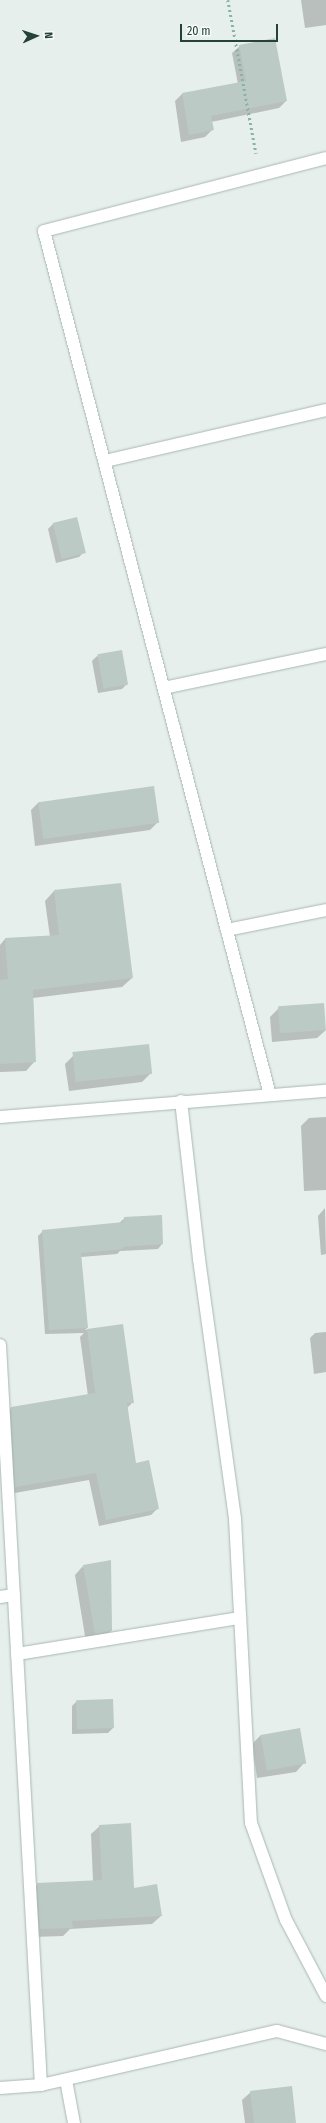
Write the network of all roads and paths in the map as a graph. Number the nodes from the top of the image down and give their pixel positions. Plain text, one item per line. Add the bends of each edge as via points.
1 (228, 0) edge
2 (326, 158) edge
3 (260, 175) junction
4 (326, 410) edge
5 (104, 461) junction
6 (326, 654) edge
7 (164, 688) junction
8 (326, 910) edge
9 (227, 930) junction
10 (326, 1091) edge
11 (270, 1095) junction
12 (181, 1102) junction
13 (0, 1118) edge
14 (0, 1345) edge
15 (14, 1595) junction
16 (0, 1598) edge
17 (240, 1618) junction
18 (17, 1654) junction
19 (326, 1996) edge
20 (326, 2044) edge
21 (66, 2080) junction
22 (41, 2085) junction
23 (0, 2088) edge
24 (74, 2123) edge

1 - 3 path
2 - 3 street
3 - 5 street via 44,231
4 - 5 street
5 - 7 street
6 - 7 street
7 - 9 street
8 - 9 street
9 - 11 street
10 - 11 street
11 - 12 street
12 - 13 street
12 - 17 street via 199,1259 235,1519
14 - 15 street
15 - 16 street
15 - 18 street
17 - 18 street
17 - 19 street via 251,1823 286,1920
18 - 22 street
20 - 21 street via 277,2032
21 - 22 street
21 - 24 street
22 - 23 street

